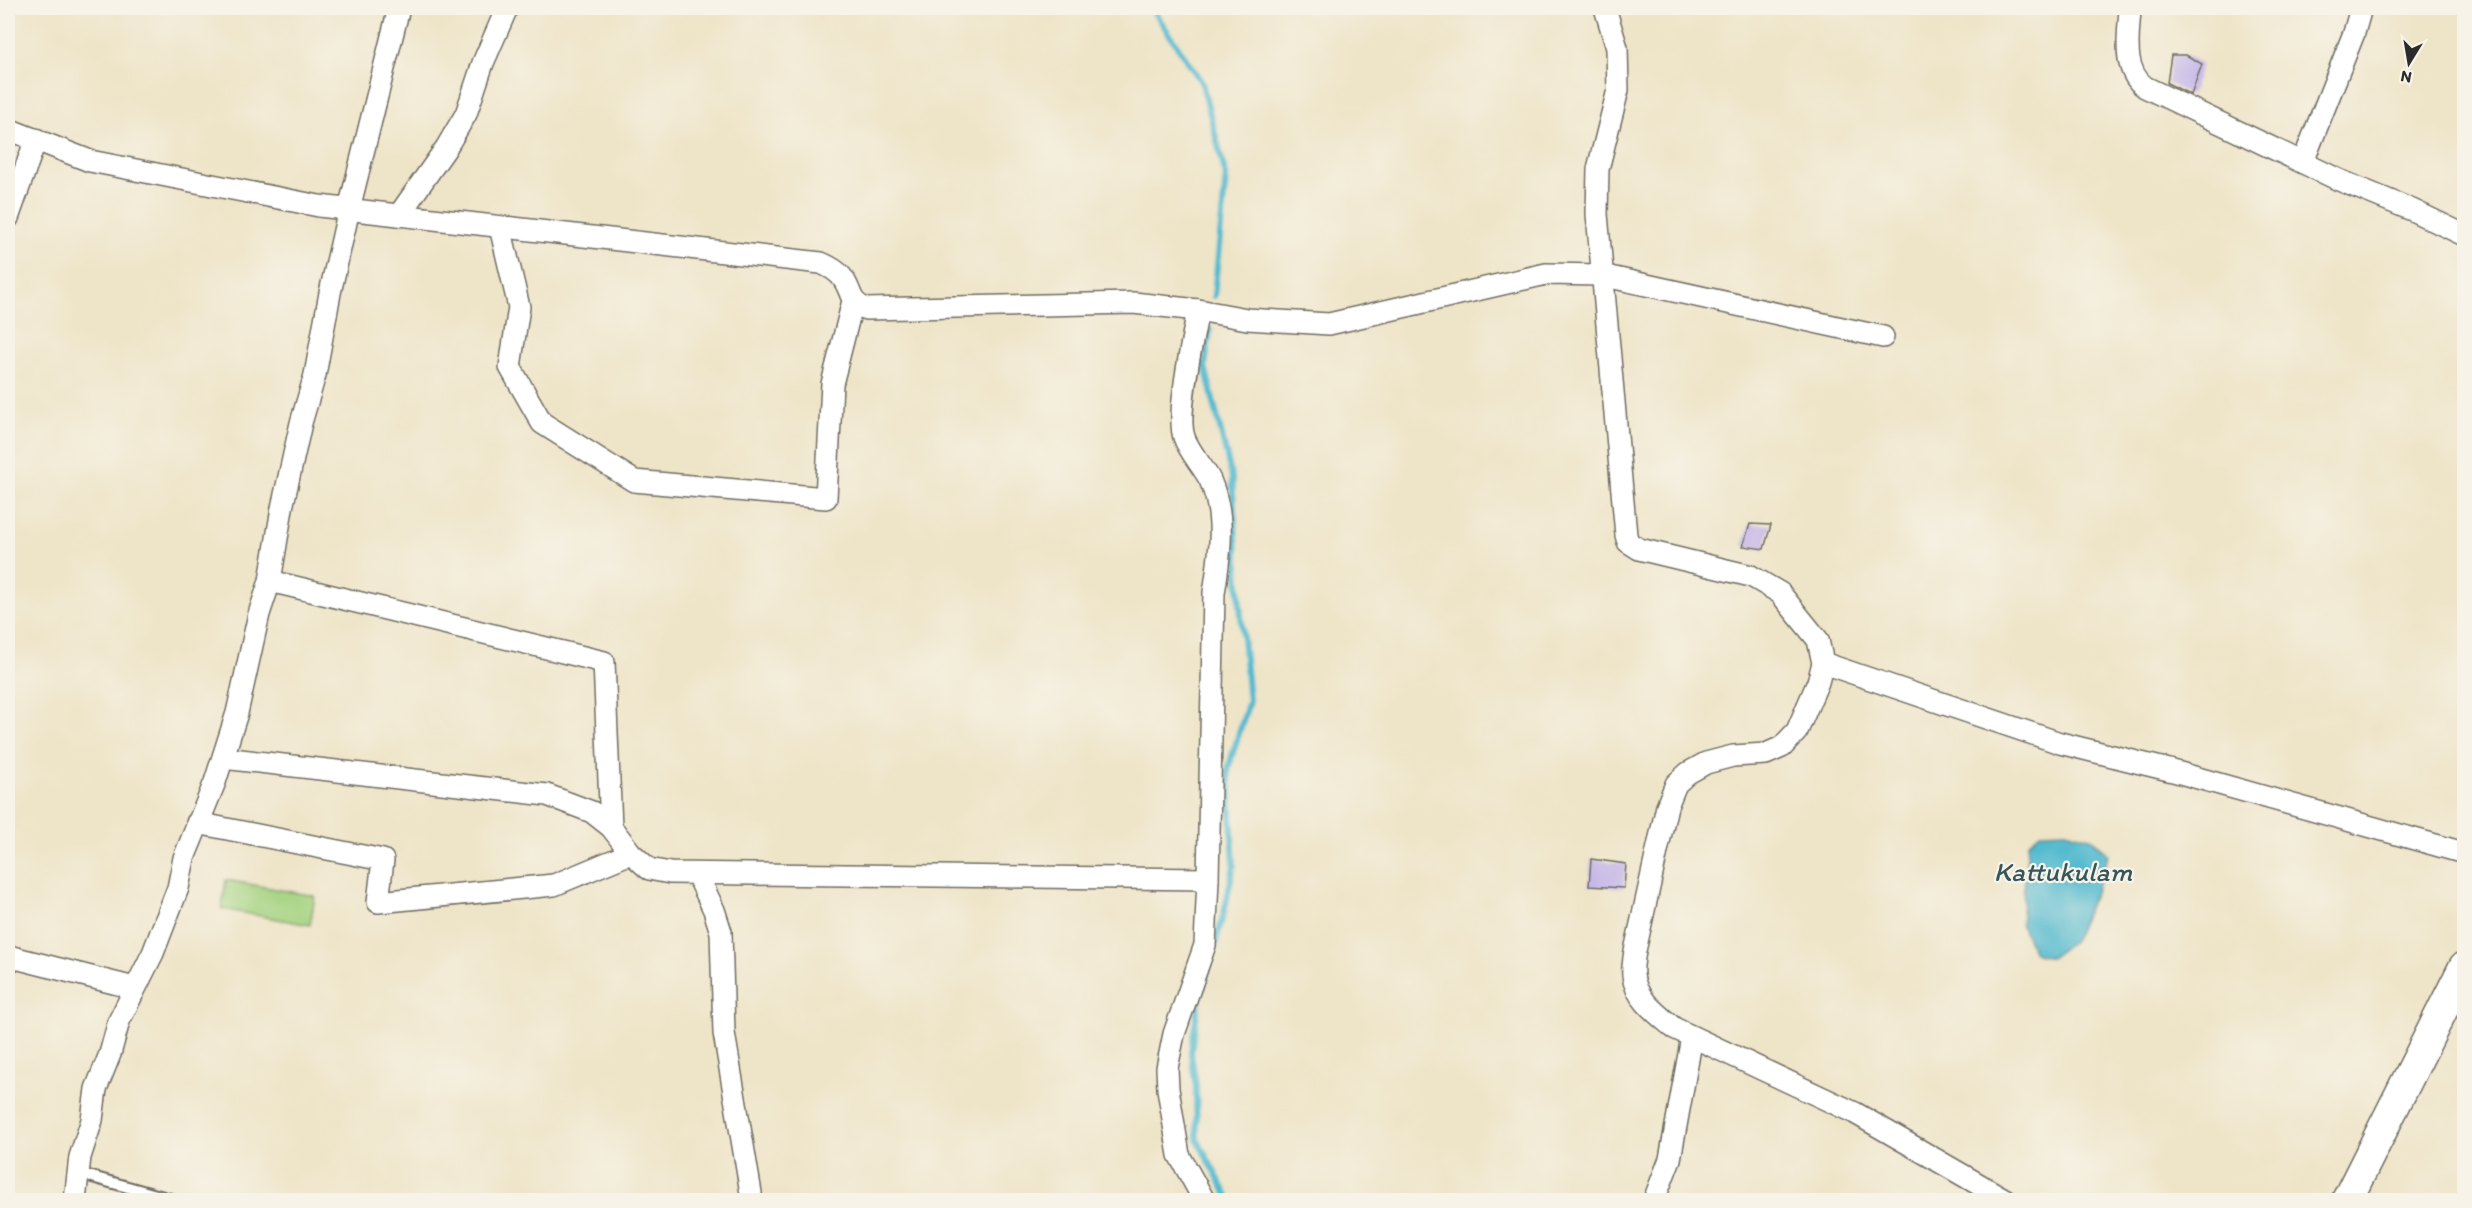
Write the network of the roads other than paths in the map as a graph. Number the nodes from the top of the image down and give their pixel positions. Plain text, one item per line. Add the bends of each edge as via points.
1 (399, 8) edge
2 (507, 8) edge
3 (1605, 8) edge
4 (2130, 8) edge
5 (2361, 8) edge
6 (8, 129) edge
7 (36, 139) junction
8 (2303, 162) junction
9 (349, 209) junction
10 (399, 215) junction
11 (8, 219) edge
12 (500, 227) junction
13 (2464, 235) edge
14 (1601, 275) junction
15 (853, 301) junction
16 (1198, 310) junction
17 (1883, 337) dead end
18 (270, 581) junction
19 (1823, 663) junction
20 (223, 758) junction
21 (197, 823) junction
22 (611, 827) junction
23 (631, 853) junction
24 (2464, 853) edge
25 (697, 874) junction
26 (1208, 879) junction
27 (8, 956) edge
28 (2464, 967) edge
29 (134, 988) junction
30 (1692, 1037) junction
31 (78, 1173) junction
32 (75, 1200) edge
33 (174, 1200) edge
34 (750, 1200) edge
35 (1204, 1200) edge
36 (1654, 1200) edge
37 (2006, 1200) edge
38 (2347, 1200) edge

1 - 9 street
2 - 10 street via 466,114
3 - 14 street via 1617,48 1618,90 1598,169
4 - 8 street via 2129,65 2136,80
5 - 8 street
6 - 7 street
7 - 9 street via 90,161
7 - 11 street
8 - 13 street
9 - 10 street
9 - 18 street via 315,375 288,481
10 - 12 street
12 - 15 street via 821,263 839,273
12 - 15 street via 519,307 510,367 542,423 634,481 826,498 832,384
14 - 16 street via 1546,274 1329,324 1247,319
14 - 17 street
14 - 19 street via 1628,542 1639,549 1766,583 1780,593 1818,640
15 - 16 street via 866,309 883,310 1133,303
16 - 26 street via 1182,408 1184,436 1210,481 1220,510 1221,554 1214,592
18 - 20 street
18 - 22 street via 604,662
19 - 24 street via 2060,743
19 - 30 street via 1797,731 1782,747 1766,754 1706,763 1676,784 1666,806 1633,975 1650,1008
20 - 21 street
20 - 22 street via 548,795 592,812
21 - 23 street via 383,860 378,902 554,885
21 - 29 street via 175,898
22 - 23 street
23 - 25 street via 649,869
25 - 26 street
25 - 34 street via 721,932 724,1033
26 - 35 street via 1205,945 1174,1034 1167,1068 1179,1155
27 - 29 street
28 - 38 main road
29 - 31 street via 96,1089
30 - 36 street via 1670,1158
30 - 37 street via 1855,1113
31 - 32 street
31 - 33 lane

